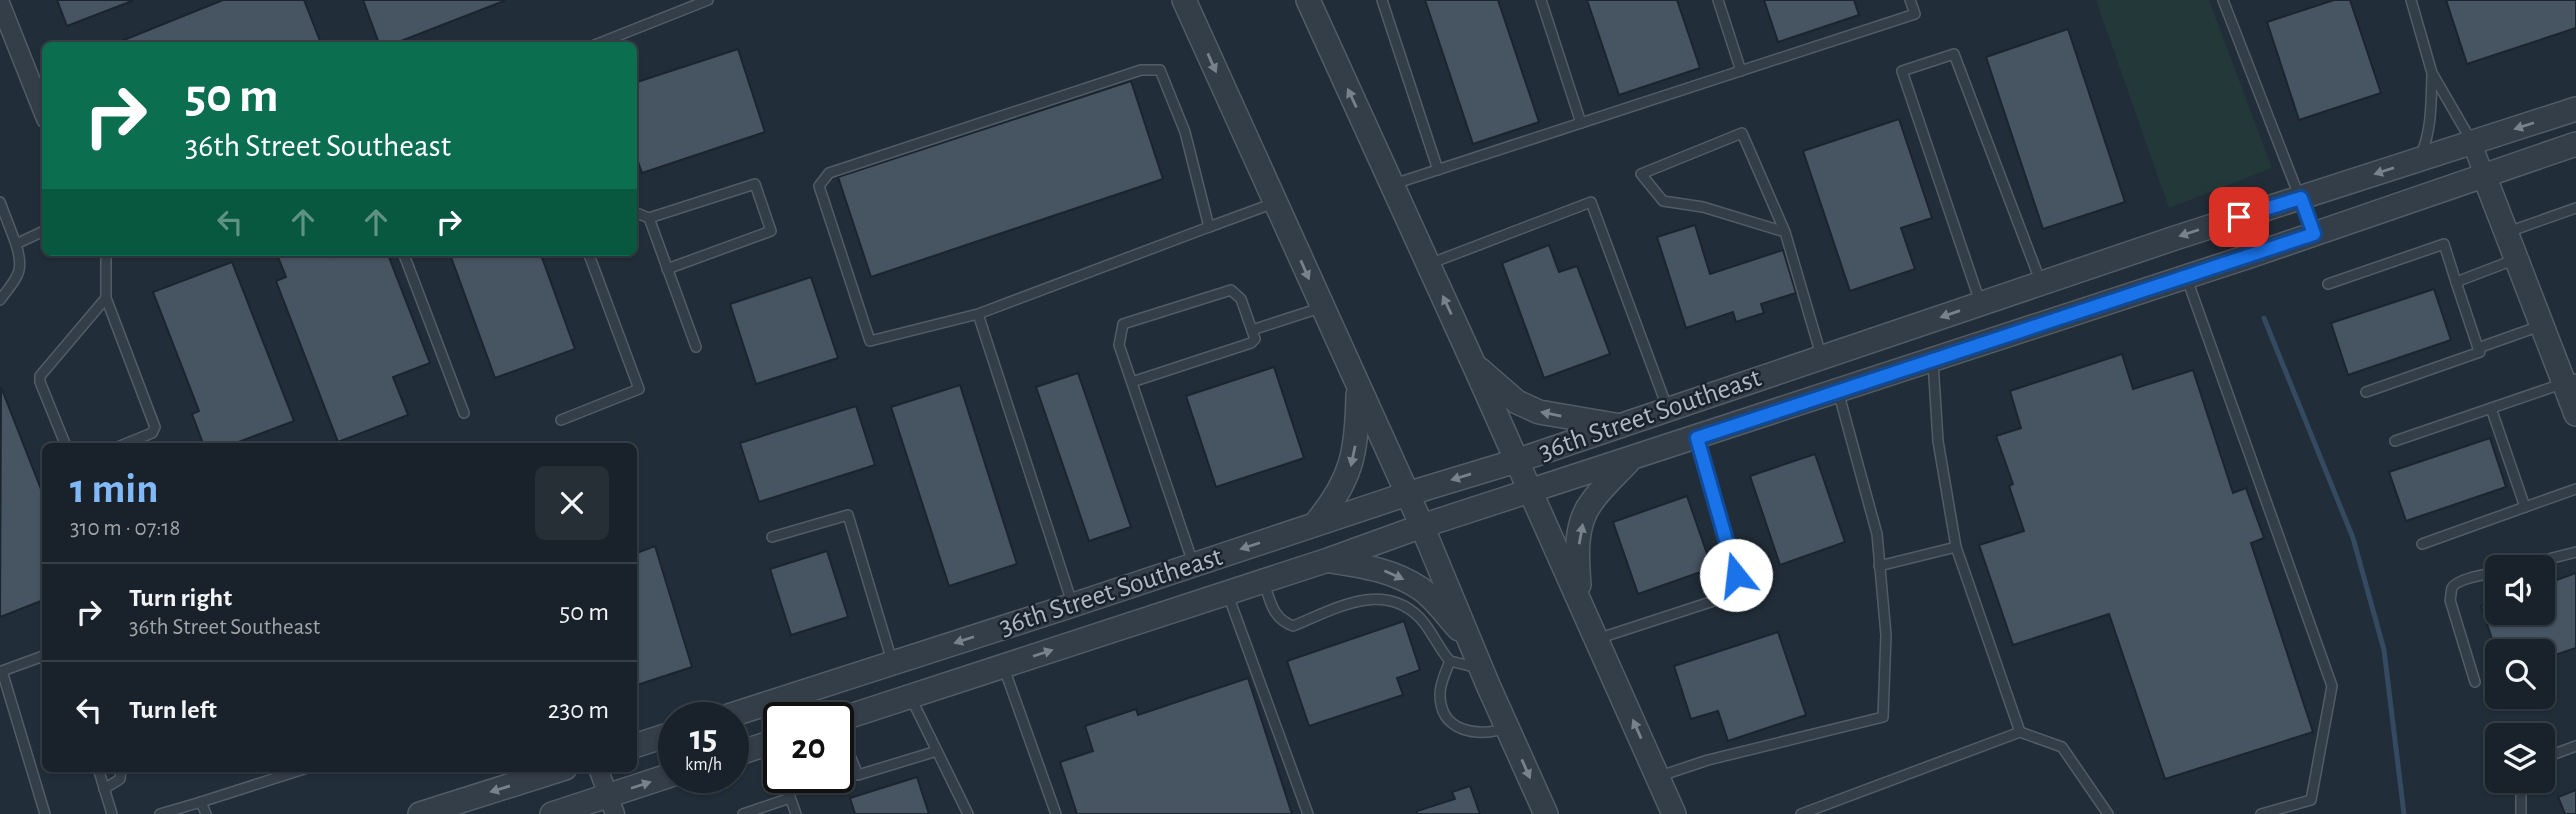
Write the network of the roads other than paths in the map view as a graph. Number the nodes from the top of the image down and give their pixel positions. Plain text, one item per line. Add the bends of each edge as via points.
1 (708, 0) edge
2 (1184, 0) edge
3 (1308, 0) edge
4 (1382, 0) edge
5 (1541, 0) edge
6 (1718, 0) edge
7 (1910, 0) edge
8 (2223, 0) edge
9 (2411, 0) edge
10 (0, 3) edge
11 (603, 42) edge
12 (1741, 71) junction
13 (2432, 74) junction
14 (42, 109) edge
15 (2576, 109) edge
16 (1581, 123) junction
17 (2472, 143) junction
18 (2576, 144) edge
19 (2419, 160) junction
20 (1438, 170) junction
21 (2484, 175) junction
22 (1392, 185) junction
23 (2301, 198) junction
24 (0, 202) edge
25 (1275, 203) junction
26 (2576, 208) edge
27 (637, 213) edge
28 (649, 218) junction
29 (1209, 227) junction
30 (42, 232) edge
31 (1785, 232) junction
32 (2506, 232) junction
33 (2314, 234) junction
34 (16, 244) junction
35 (106, 256) edge
36 (405, 256) edge
37 (589, 256) edge
38 (2516, 259) junction
39 (1429, 264) junction
40 (667, 269) junction
41 (2186, 276) junction
42 (2456, 282) junction
43 (2041, 283) junction
44 (2328, 284) dead end
45 (106, 298) junction
46 (0, 300) edge
47 (1980, 303) junction
48 (1322, 307) junction
49 (978, 314) junction
50 (2542, 325) junction
51 (1252, 330) junction
52 (695, 347) dead end
53 (2478, 348) junction
54 (1822, 357) junction
55 (1933, 360) junction
56 (1475, 367) junction
57 (2570, 381) edge
58 (1132, 382) junction
59 (1359, 389) junction
60 (1838, 391) junction
61 (2366, 392) dead end
62 (2491, 408) junction
63 (1668, 409) junction
64 (464, 412) dead end
65 (2576, 414) edge
66 (561, 420) dead end
67 (1618, 426) junction
68 (1697, 438) junction
69 (2395, 442) dead end
70 (65, 443) edge
71 (127, 443) edge
72 (1630, 460) junction
73 (1516, 461) junction
74 (2576, 489) edge
75 (1530, 492) junction
76 (1407, 494) junction
77 (2525, 508) junction
78 (1315, 524) junction
79 (1422, 526) junction
80 (772, 537) dead end
81 (2422, 544) dead end
82 (1956, 547) junction
83 (2576, 552) edge
84 (2555, 557) edge
85 (1328, 560) junction
86 (1194, 565) junction
87 (1880, 566) junction
88 (2485, 575) edge
89 (1264, 581) junction
90 (1227, 593) junction
91 (1581, 602) junction
92 (1073, 605) junction
93 (1469, 639) junction
94 (1597, 639) junction
95 (42, 656) edge
96 (1450, 662) junction
97 (1479, 662) junction
98 (892, 663) junction
99 (1004, 666) junction
100 (2475, 682) dead end
101 (910, 697) junction
102 (749, 709) edge
103 (854, 715) edge
104 (1508, 728) junction
105 (2020, 732) junction
106 (658, 738) edge
107 (637, 745) edge
108 (2576, 746) edge
109 (937, 751) junction
110 (2555, 754) edge
111 (854, 765) edge
112 (99, 772) edge
113 (121, 772) edge
114 (295, 772) edge
115 (552, 772) edge
116 (599, 772) edge
117 (1658, 777) junction
118 (658, 782) edge
119 (104, 789) junction
120 (788, 793) edge
121 (2521, 793) edge
122 (790, 799) junction
123 (201, 802) junction
124 (611, 805) edge
125 (45, 814) edge
126 (112, 814) edge
127 (160, 814) edge
128 (206, 814) edge
129 (420, 814) edge
130 (552, 814) edge
131 (743, 814) edge
132 (796, 814) edge
133 (968, 814) edge
134 (1056, 814) edge
135 (1308, 814) edge
136 (1546, 814) edge
137 (1674, 814) edge
138 (1801, 814) edge
139 (2108, 814) edge
140 (2261, 814) edge
141 (2521, 814) edge

1 - 11 lane
2 -> 25 street
22 -> 3 street
4 - 20 lane
5 - 16 lane
6 - 12 lane
7 - 12 lane via 1915,14
8 - 23 lane
9 - 13 lane
10 - 14 street
12 - 16 lane
13 - 17 lane
13 - 19 lane via 2431,107
15 -> 17 street, 36th Street Southeast
16 - 20 lane
17 - 19 street, 36th Street Southeast
17 - 21 street
18 - 21 street, 36th Street Southeast
19 -> 23 street, 36th Street Southeast
20 - 22 lane
21 - 32 street
21 - 33 street, 36th Street Southeast
22 - 39 street
23 - 33 lane
23 -> 43 street, 36th Street Southeast
24 - 34 lane
25 - 29 lane
25 -> 48 street
26 - 32 lane
27 - 28 lane
28 - 40 lane
28 - 40 lane via 755,184 771,231
29 - 49 lane
29 - 49 lane via 1185,132 1160,70 1141,69 829,173 819,186 870,341
30 - 34 lane
31 - 31 lane via 1742,133 1641,174 1663,201 1703,207
31 - 54 lane
32 - 38 street
33 - 41 street, 36th Street Southeast
34 - 46 lane via 21,262 18,275
35 - 45 lane
36 - 64 lane
37 - 66 lane via 639,389
38 - 42 lane
38 - 50 street
56 -> 39 street
39 - 63 lane via 1591,202
40 - 52 lane
41 - 55 street, 36th Street Southeast
41 - 140 lane via 2332,686 2311,800
42 - 44 lane via 2444,244
42 - 53 lane
43 - 47 street, 36th Street Southeast
43 - 47 lane via 1954,54 1902,71
45 - 70 lane via 40,376
45 - 71 lane via 155,427 152,433
47 -> 54 street, 36th Street Southeast
48 - 51 lane
48 - 59 street
49 - 92 lane
50 - 53 lane
50 - 57 street
51 - 58 lane via 1255,339 1251,343
51 - 58 lane via 1241,299 1231,290 1123,324 1119,345
53 - 61 lane via 2480,352
54 - 63 street, 36th Street Southeast
55 - 60 street, 36th Street Southeast
55 - 82 lane via 1938,441
67 -> 56 street via 1539,412 1517,402
56 - 73 street
57 - 62 lane
57 - 65 street
58 - 86 lane
59 - 76 street
59 -> 78 street via 1358,432 1350,471
60 - 68 street, 36th Street Southeast
60 - 87 lane via 1877,534
62 - 69 lane
62 - 77 lane
63 - 67 street, 36th Street Southeast
67 - 73 street, 36th Street Southeast
68 - 72 street, 36th Street Southeast
68 - 94 lane via 1736,575 1732,595
72 - 75 street, 36th Street Southeast
91 -> 72 street via 1577,558 1581,527 1589,505
73 - 75 street
73 -> 76 street, 36th Street Southeast
74 - 77 lane
75 - 79 street, 36th Street Southeast
75 - 91 street
76 - 78 street, 36th Street Southeast
76 - 79 street
77 - 81 lane
78 -> 86 street, 36th Street Southeast
79 - 85 street, 36th Street Southeast
79 - 93 street
80 - 98 lane via 848,515
82 - 87 lane
82 - 105 lane
83 - 84 lane
85 - 89 street, 36th Street Southeast
85 -> 93 street via 1384,570 1423,590
86 - 92 street, 36th Street Southeast
87 - 117 lane via 1886,635 1882,717
88 - 100 lane via 2451,589
89 - 90 street, 36th Street Southeast
89 - 96 lane via 1277,617 1293,626 1368,599 1386,598 1404,605 1430,630
99 -> 90 street, 36th Street Southeast
90 - 135 lane
91 - 94 street
92 -> 98 street, 36th Street Southeast
93 - 97 street
117 -> 94 street
95 - 125 lane via 2,671
96 - 97 lane via 1470,666
96 - 104 lane via 1440,691 1449,721 1474,733
97 - 104 street
98 - 102 street, 36th Street Southeast
99 - 101 street, 36th Street Southeast
99 - 134 lane
101 - 103 street, 36th Street Southeast
101 - 109 lane
104 -> 136 street
105 - 138 lane
105 - 139 lane via 2062,747
106 - 107 street
108 - 110 lane
109 - 111 lane via 858,775
109 - 133 lane
112 - 119 lane
113 - 119 lane via 120,779
114 - 123 lane
115 -> 129 street
116 - 124 street
117 - 137 street
124 -> 118 street
119 - 126 lane
120 - 122 lane
121 - 141 lane
122 - 131 lane
122 - 132 lane
123 - 127 lane
123 - 128 lane
124 - 130 street

